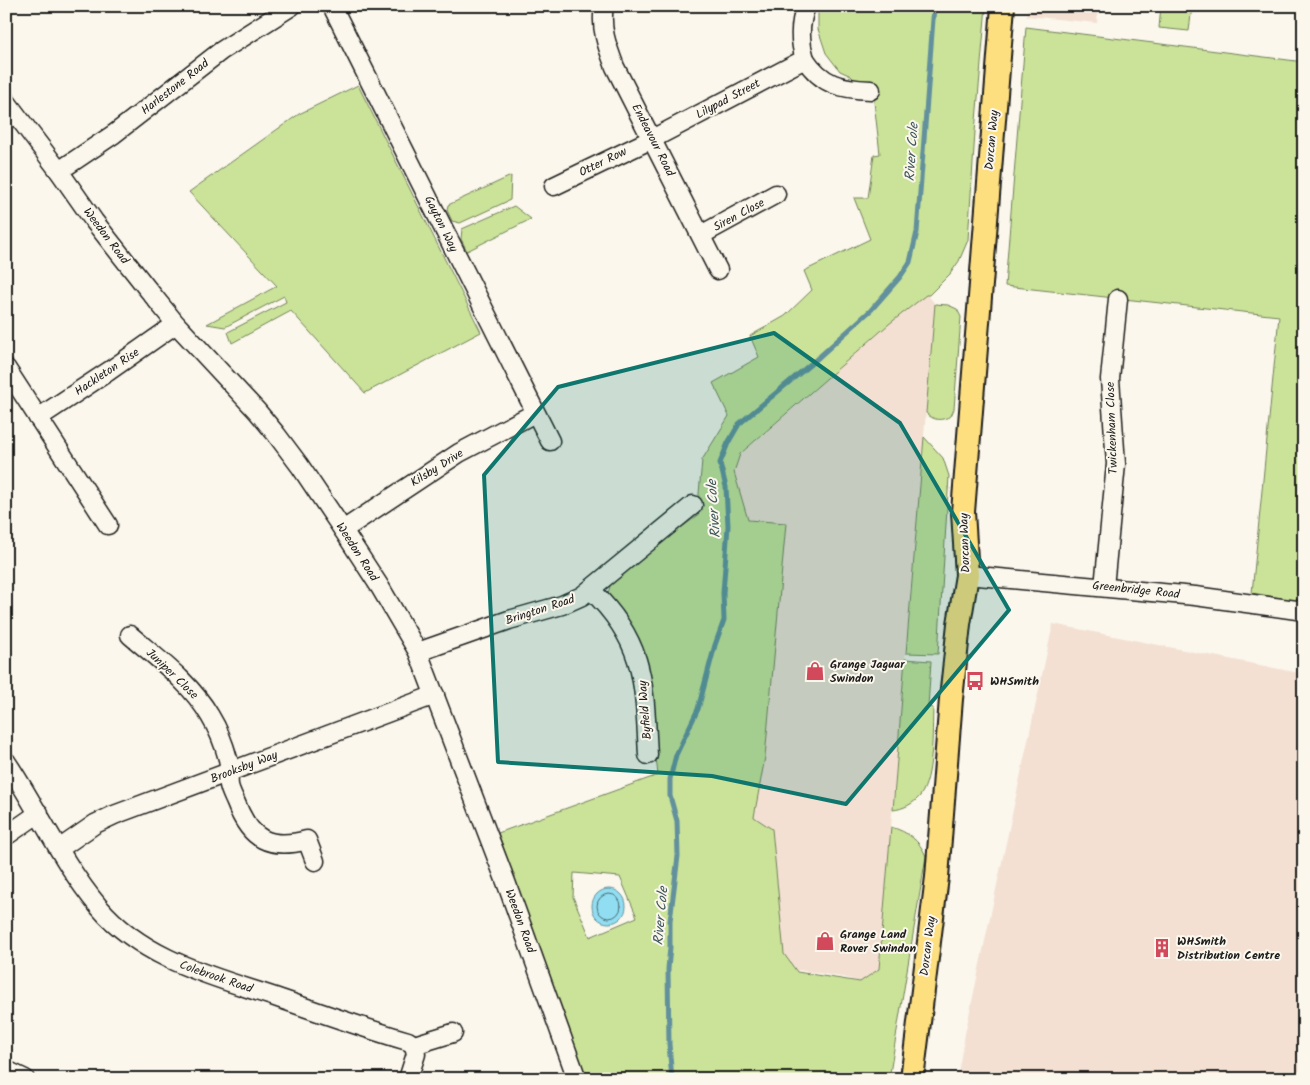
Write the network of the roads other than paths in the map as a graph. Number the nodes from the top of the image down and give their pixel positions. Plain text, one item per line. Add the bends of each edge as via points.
1 (292, 6) edge
2 (332, 6) edge
3 (604, 6) edge
4 (806, 6) edge
5 (1002, 6) edge
6 (805, 59) junction
7 (871, 90) dead end
8 (6, 102) edge
9 (652, 139) junction
10 (59, 171) junction
11 (554, 186) dead end
12 (776, 194) dead end
13 (701, 235) junction
14 (718, 270) dead end
15 (1118, 299) dead end
16 (176, 324) junction
17 (6, 368) edge
18 (535, 413) junction
19 (38, 418) junction
20 (550, 441) dead end
21 (693, 505) dead end
22 (108, 525) dead end
23 (343, 530) junction
24 (967, 575) junction
25 (1104, 587) junction
26 (591, 590) junction
27 (1304, 611) edge
28 (130, 635) dead end
29 (418, 652) junction
30 (435, 695) junction
31 (648, 755) dead end
32 (6, 761) edge
33 (229, 773) junction
34 (39, 813) junction
35 (6, 836) edge
36 (59, 849) junction
37 (316, 861) dead end
38 (453, 1033) dead end
39 (414, 1045) junction
40 (6, 1070) edge
41 (25, 1079) edge
42 (408, 1079) edge
43 (576, 1079) edge
44 (912, 1079) edge

1 - 10 street, Harlestone Road via 221,52 114,134
2 - 18 street, Gayton Way
3 - 9 street, Endeavour Road via 603,29 608,49
4 - 6 street via 800,40
5 - 24 main road, Dorcan Way via 963,512
6 - 7 street via 817,75 834,85
6 - 9 street, Lilypad Street
8 - 10 street, Weedon Road
9 - 11 street, Otter Row
9 - 13 street, Endeavour Road
10 - 16 street, Weedon Road via 94,221
12 - 13 street, Siren Close
13 - 14 street, Endeavour Road
15 - 25 street, Twickenham Close via 1110,379 1116,464
16 - 19 street, Hackleton Rise
16 - 23 street, Weedon Road via 276,434
17 - 19 street
18 - 20 street, Gayton Way
18 - 23 street, Kilsby Drive via 459,453
19 - 22 street
21 - 26 street, Brington Road
23 - 29 street, Weedon Road
24 - 25 street, Greenbridge Road
24 - 44 main road, Dorcan Way via 951,699 937,877
25 - 27 street, Greenbridge Road
26 - 29 street, Brington Road via 567,603
26 - 31 street, Byfield Way via 614,614 637,657 644,685
28 - 33 street, Juniper Close via 196,694 218,732
29 - 30 street, Weedon Road
30 - 33 street, Brooksby Way
30 - 43 street, Weedon Road
32 - 34 street, Colebrook Road
33 - 36 street, Brooksby Way via 114,815
33 - 37 street, Juniper Close via 229,786 250,830 260,838 278,844 307,840
34 - 35 street
34 - 36 street, Colebrook Road
36 - 39 street, Colebrook Road via 100,908 136,941 157,954
38 - 39 street
39 - 42 street via 416,1054
40 - 41 street

